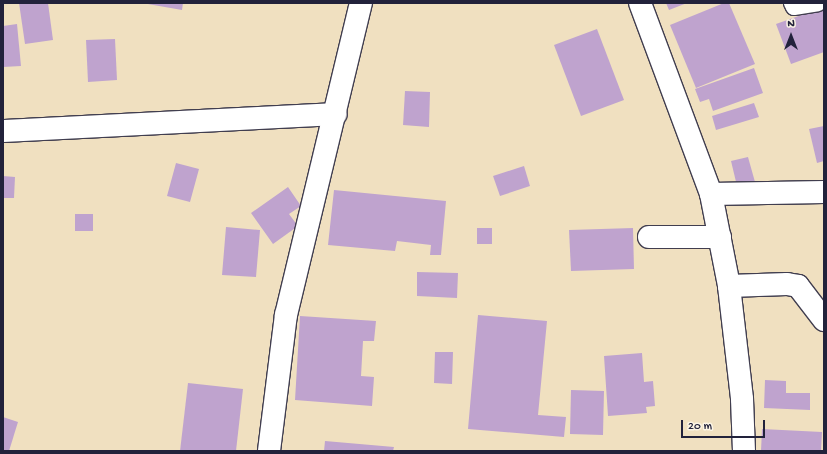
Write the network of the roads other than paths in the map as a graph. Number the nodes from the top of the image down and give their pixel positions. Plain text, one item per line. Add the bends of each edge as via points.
1 (361, 3) edge
2 (640, 3) edge
3 (792, 3) edge
4 (818, 3) edge
5 (336, 114) junction
6 (3, 131) edge
7 (824, 192) edge
8 (711, 194) junction
9 (649, 237) dead end
10 (720, 237) junction
11 (729, 286) junction
12 (824, 320) edge
13 (269, 451) edge
14 (744, 451) edge

1 - 5 street
2 - 8 street
3 - 4 lane via 794,7
5 - 6 street
5 - 13 street via 286,315
7 - 8 street
8 - 10 street
9 - 10 street
10 - 11 street
11 - 12 street via 798,286
11 - 14 street via 742,400

